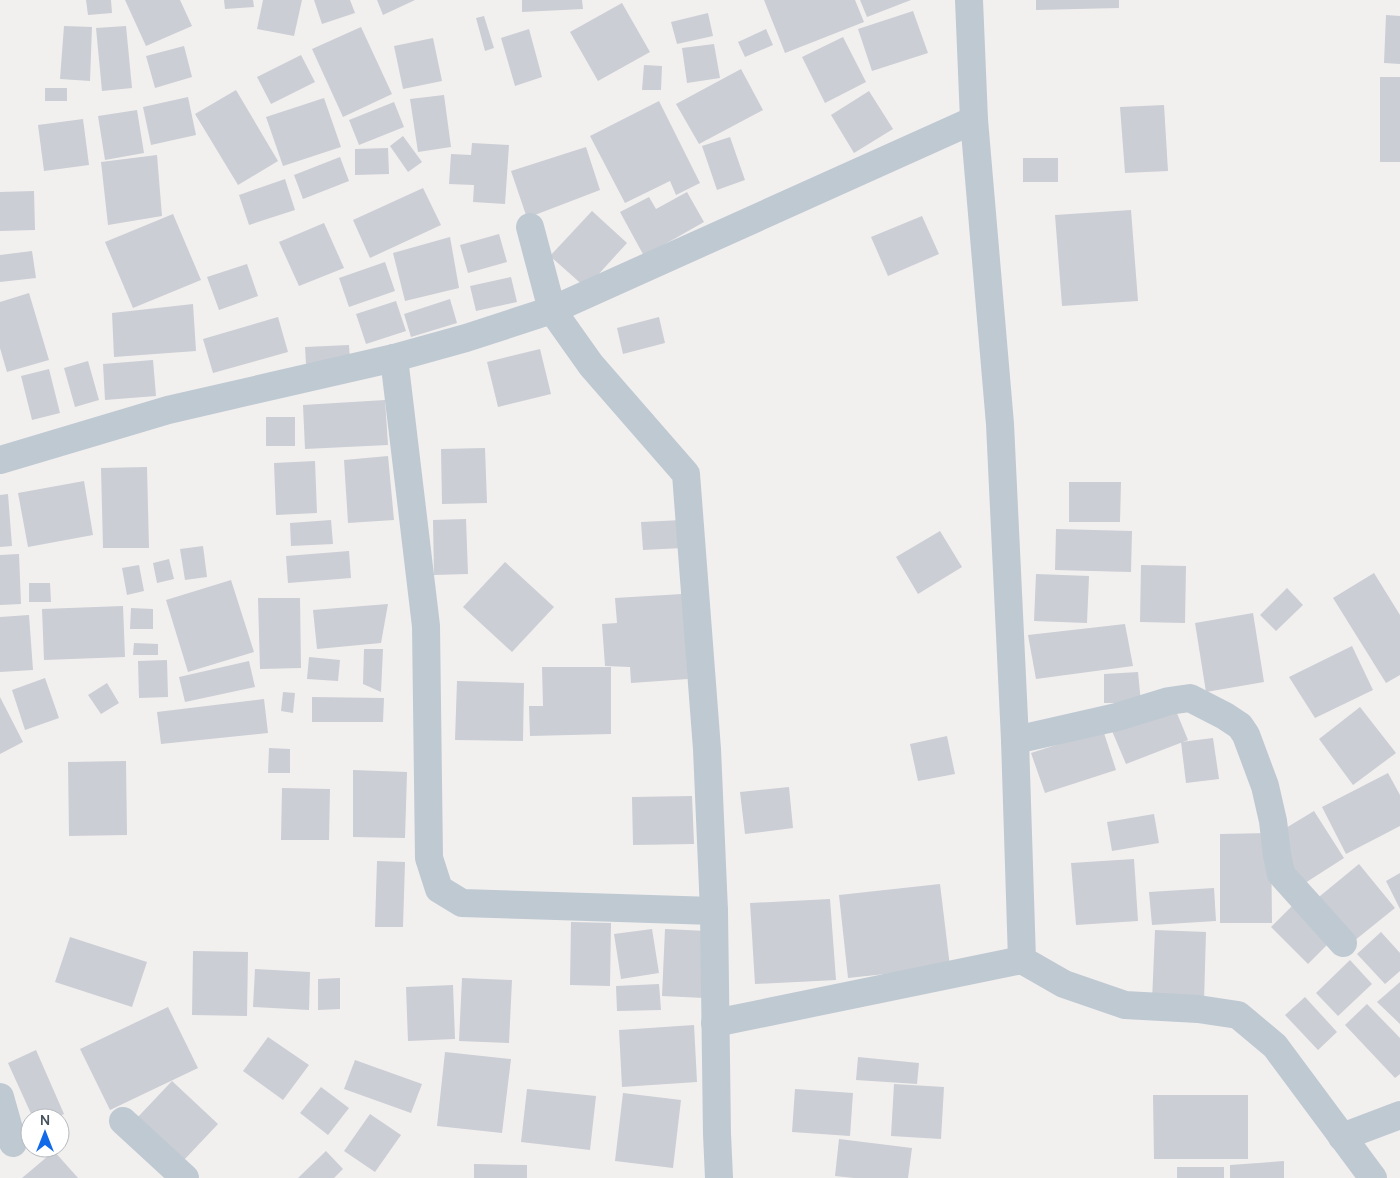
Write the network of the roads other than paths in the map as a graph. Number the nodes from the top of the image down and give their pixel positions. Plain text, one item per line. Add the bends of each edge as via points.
1 (969, 0) edge
2 (974, 120) junction
3 (530, 227) dead end
4 (552, 310) junction
5 (394, 358) junction
6 (0, 460) edge
7 (1015, 740) junction
8 (714, 911) junction
9 (1343, 942) dead end
10 (1022, 960) junction
11 (715, 1024) junction
12 (0, 1097) edge
13 (1400, 1116) edge
14 (123, 1121) dead end
15 (1342, 1137) junction
16 (13, 1143) dead end
17 (186, 1178) edge
18 (719, 1178) edge
19 (1372, 1178) edge

1 - 2 street
2 - 4 street
2 - 7 street via 1000,424
3 - 4 street
4 - 5 street
4 - 8 street via 591,365 686,474
5 - 6 street via 168,410
5 - 8 street via 426,626 429,858 439,889 462,904
7 - 9 street via 1190,698 1225,716 1240,726 1246,736 1265,786 1281,874
7 - 10 street
8 - 11 street
10 - 11 street
10 - 15 street via 1064,984 1125,1005 1238,1014 1275,1046
11 - 18 street
12 - 16 street
13 - 15 street
14 - 17 street
15 - 19 street

